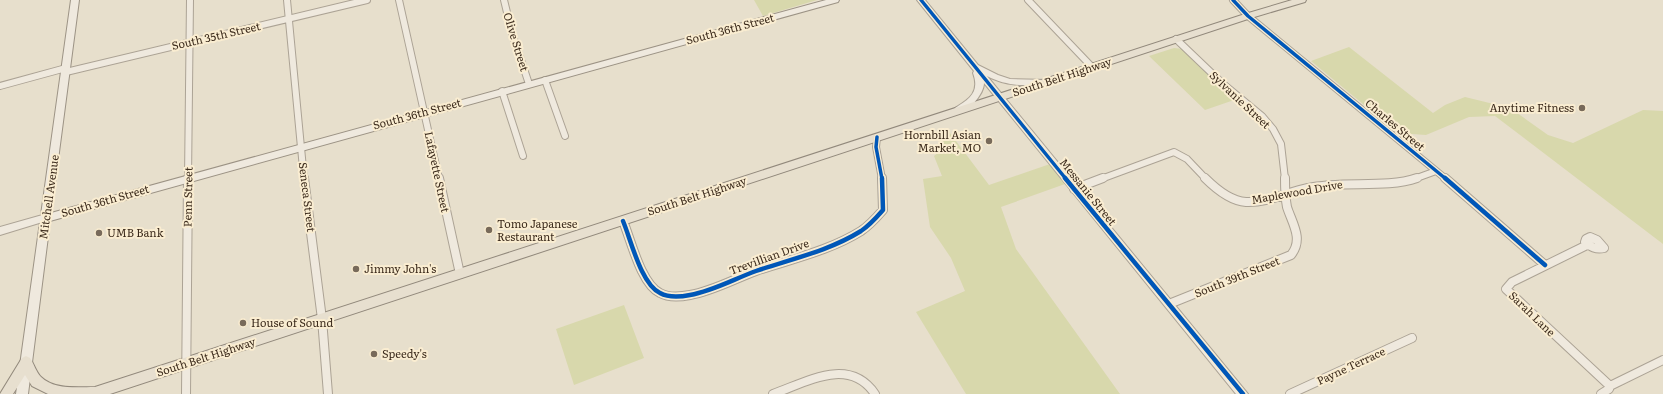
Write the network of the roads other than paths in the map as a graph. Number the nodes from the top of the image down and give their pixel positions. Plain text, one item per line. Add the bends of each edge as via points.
1 (75, 0) edge
2 (190, 0) edge
3 (287, 0) edge
4 (366, 0) edge
5 (399, 0) edge
6 (504, 0) edge
7 (835, 0) edge
8 (921, 0) edge
9 (1028, 0) edge
10 (1233, 0) edge
11 (1302, 0) edge
12 (1248, 16) junction
13 (289, 18) junction
14 (1176, 39) junction
15 (189, 42) junction
16 (970, 62) junction
17 (1092, 67) junction
18 (66, 70) junction
19 (545, 80) junction
20 (1046, 82) junction
21 (529, 84) junction
22 (0, 86) edge
23 (502, 91) junction
24 (999, 98) junction
25 (424, 112) junction
26 (953, 112) junction
27 (565, 136) dead end
28 (877, 138) junction
29 (300, 146) junction
30 (523, 156) dead end
31 (1436, 171) junction
32 (188, 178) junction
33 (1074, 189) junction
34 (1287, 195) junction
35 (46, 218) junction
36 (622, 221) junction
37 (0, 231) edge
38 (1587, 245) dead end
39 (1546, 265) junction
40 (460, 274) junction
41 (1169, 304) junction
42 (322, 319) junction
43 (1412, 338) dead end
44 (1663, 360) edge
45 (26, 362) junction
46 (186, 363) junction
47 (1610, 386) junction
48 (6, 394) edge
49 (22, 394) edge
50 (94, 394) edge
51 (186, 394) edge
52 (328, 394) edge
53 (773, 394) edge
54 (875, 394) edge
55 (1243, 394) edge
56 (1290, 394) edge
57 (1602, 394) edge

1 - 18 main road, Mitchell Avenue
2 - 15 street, Penn Street
3 - 13 street, Seneca Street
4 - 13 street, South 35th Street
5 - 25 street, Lafayette Street
6 - 21 street, Olive Street
7 - 19 main road, South 36th Street
8 - 16 street, Messanie Street
9 - 17 street
10 - 12 street, Charles Street
11 - 12 main road, South Belt Highway
12 - 14 main road, South Belt Highway
12 - 31 street, Charles Street
13 - 15 street, South 35th Street
13 - 29 street, Seneca Street
14 - 17 main road, South Belt Highway
14 - 34 street, Sylvanie Street via 1264,120 1278,137 1284,157
15 - 18 street, South 35th Street
15 - 32 street, Penn Street
16 - 20 street via 992,76 1009,82
16 - 24 street, Messanie Street
16 - 26 street via 979,78 979,92 969,103
17 - 20 main road, South Belt Highway
18 - 22 street, South 35th Street
18 - 35 main road, Mitchell Avenue
19 - 21 main road, South 36th Street
19 - 27 street
20 - 24 main road, South Belt Highway
21 - 23 main road, South 36th Street
23 - 25 main road, South 36th Street
23 - 30 street
24 - 26 main road, South Belt Highway
24 - 33 street, Messanie Street
25 - 29 main road, South 36th Street
25 - 40 street, Lafayette Street
26 - 28 main road, South Belt Highway
28 - 36 main road, South Belt Highway
28 - 36 street, Trevillian Drive via 884,210 873,223 834,245 696,294 674,297 656,291 645,274
29 - 32 main road, South 36th Street
29 - 42 street, Seneca Street
31 - 34 street, Maplewood Drive via 1409,180 1333,184
31 - 39 street, Charles Street
32 - 35 main road, South 36th Street
32 - 46 street, Penn Street
33 - 34 street, Maplewood Drive via 1174,152 1184,157 1207,181 1239,202
33 - 41 street, Messanie Street
34 - 41 street, South 39th Street via 1297,242 1291,255 1269,266
35 - 37 street, South 36th Street
35 - 45 main road, Mitchell Avenue
36 - 40 main road, South Belt Highway
38 - 39 street, Sarah Lane
39 - 47 street, Sarah Lane via 1512,282 1506,289
40 - 42 main road, South Belt Highway
41 - 55 street, Messanie Street
42 - 46 main road, South Belt Highway
42 - 52 street, Seneca Street
43 - 56 street, Payne Terrace
44 - 47 street
45 - 48 main road
45 - 49 main road, Mitchell Avenue
45 - 50 main road, South Belt Highway via 37,382 45,388 55,392
46 - 50 main road, South Belt Highway
46 - 51 street, Penn Street
47 - 57 street via 1609,390
53 - 54 street via 826,374 853,375 869,385

